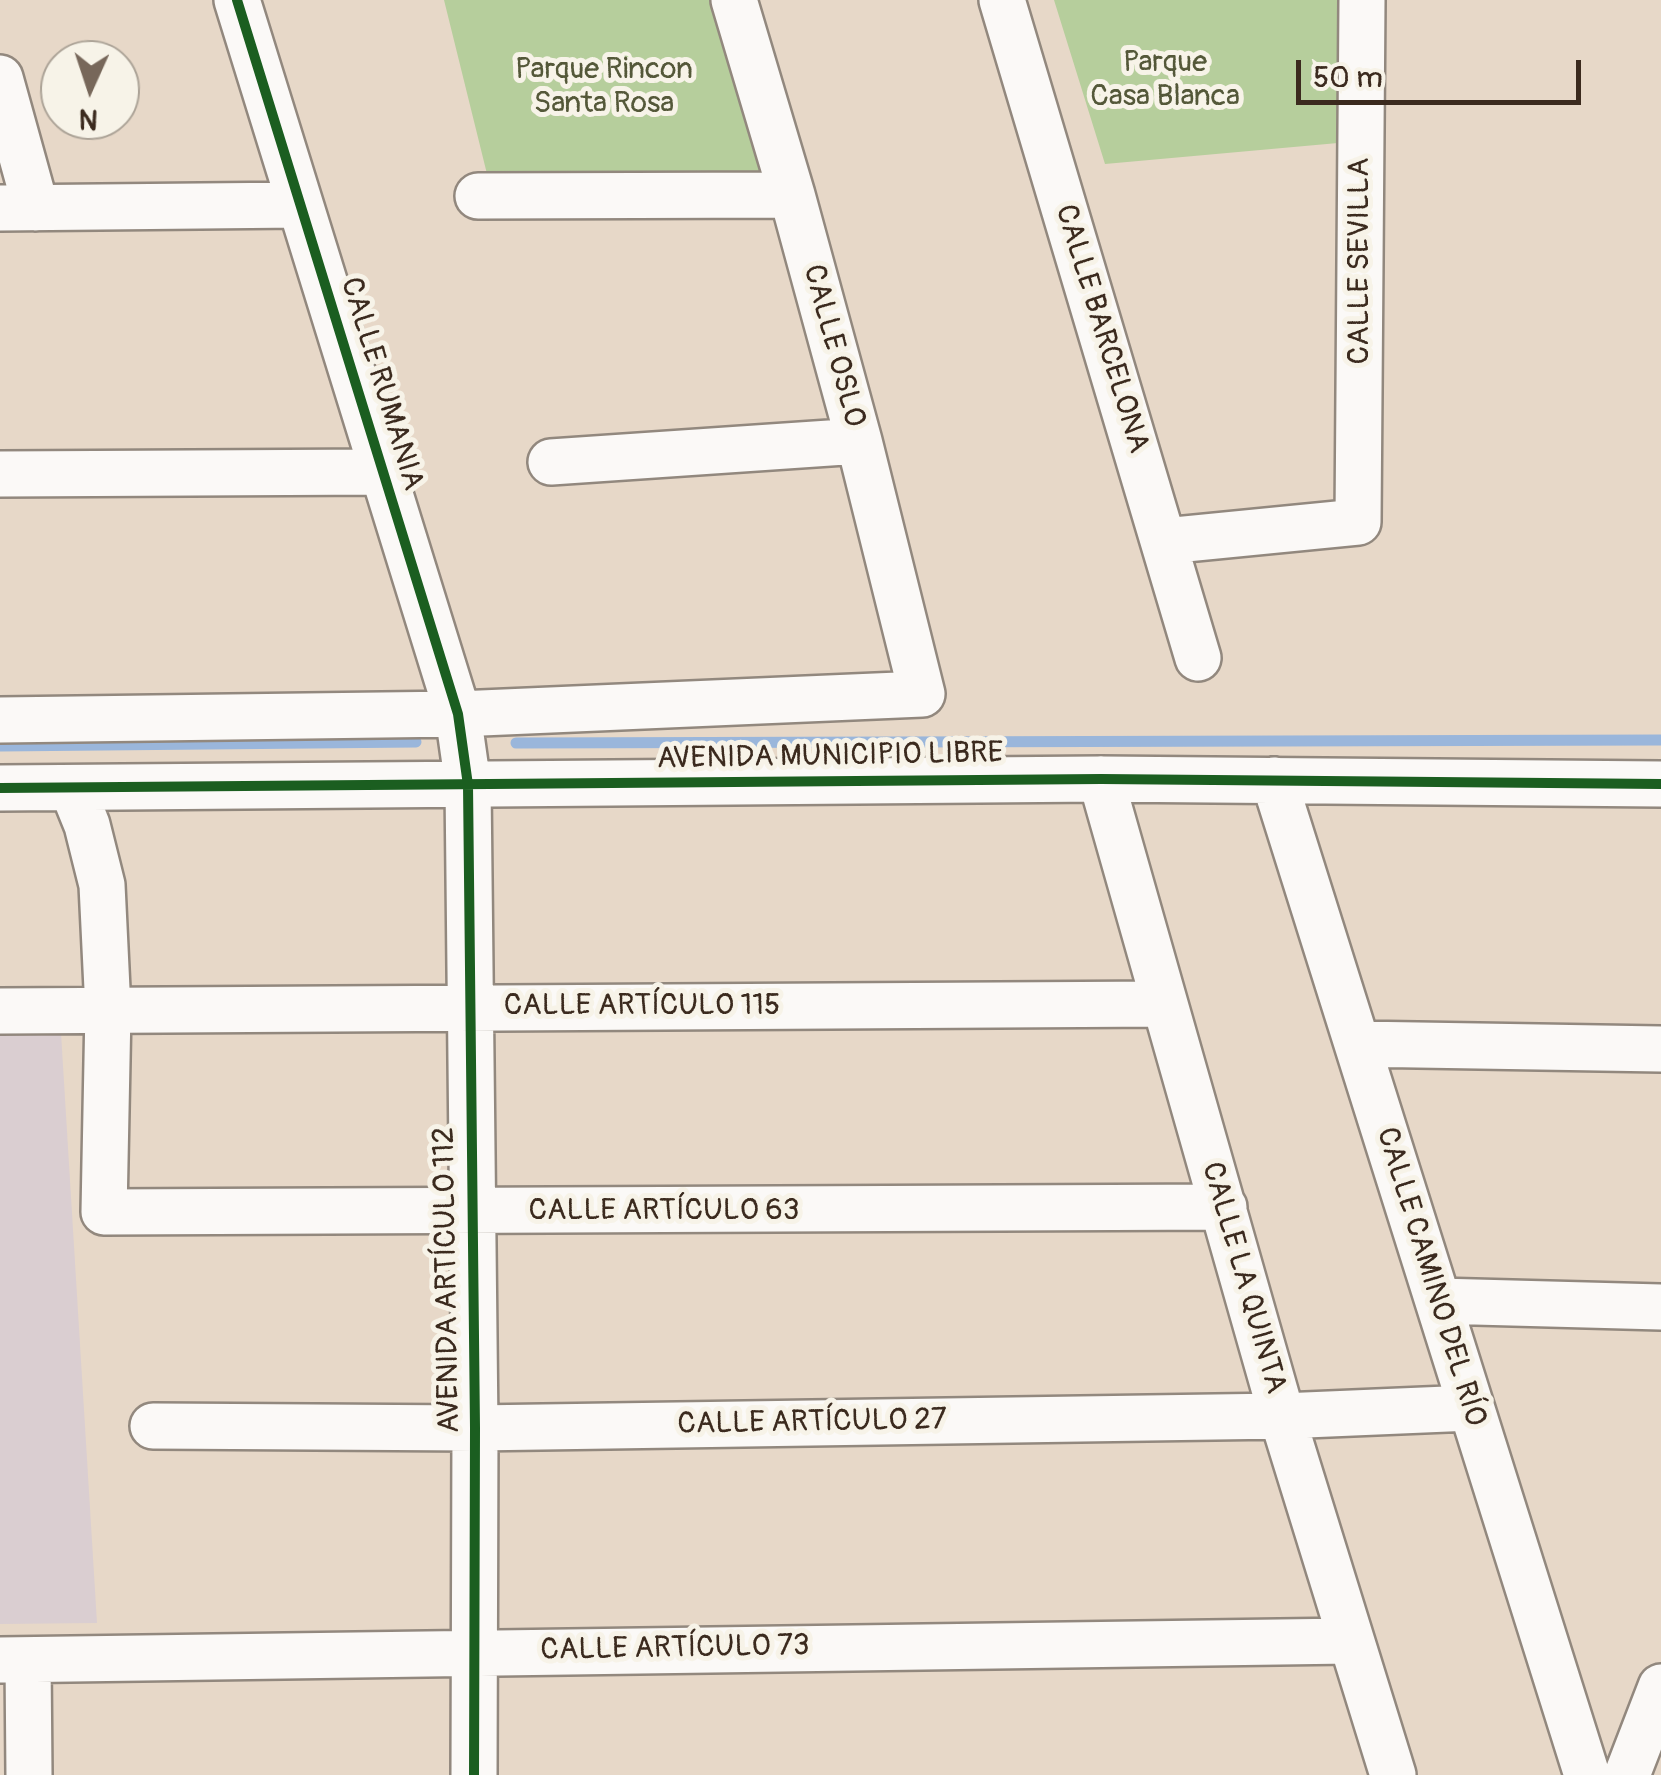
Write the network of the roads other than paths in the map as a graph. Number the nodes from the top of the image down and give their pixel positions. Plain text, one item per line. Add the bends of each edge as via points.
1 (237, 0) edge
2 (734, 0) edge
3 (1002, 0) edge
4 (1362, 0) edge
5 (0, 78) edge
6 (792, 195) junction
7 (478, 196) dead end
8 (300, 205) junction
9 (18, 208) edge
10 (859, 442) junction
11 (551, 462) dead end
12 (382, 472) junction
13 (0, 474) edge
14 (1165, 541) junction
15 (1198, 658) dead end
16 (922, 694) joint
17 (458, 714) junction
18 (0, 720) edge
19 (1101, 779) junction
20 (1274, 780) junction
21 (1661, 784) edge
22 (468, 785) junction
23 (0, 788) edge
24 (72, 788) junction
25 (1164, 1004) junction
26 (471, 1008) junction
27 (108, 1010) junction
28 (0, 1011) edge
29 (1357, 1044) junction
30 (1661, 1049) edge
31 (1224, 1207) junction
32 (472, 1211) junction
33 (1438, 1301) junction
34 (1661, 1307) edge
35 (1472, 1408) junction
36 (1282, 1416) junction
37 (153, 1426) dead end
38 (475, 1428) junction
39 (1350, 1641) junction
40 (474, 1652) junction
41 (14, 1660) edge
42 (1661, 1688) edge
43 (29, 1775) edge
44 (474, 1775) edge
45 (1392, 1775) edge
46 (1587, 1775) edge
47 (1627, 1775) edge

1 - 8 street, CALLE RUMANIA
2 - 6 street, CALLE OSLO
3 - 14 street, CALLE BARCELONA
4 - 14 street, CALLE SEVILLA via 1358,522
5 - 9 street
6 - 7 street
6 - 10 street, CALLE OSLO
8 - 9 street
8 - 12 street, CALLE RUMANIA
10 - 11 street
10 - 16 street, CALLE OSLO
12 - 13 street
12 - 17 street, CALLE RUMANIA
14 - 15 street, CALLE BARCELONA
16 - 17 street, AVENIDA MUNICIPIO LIBRE
17 - 18 street, AVENIDA MUNICIPIO LIBRE
17 - 22 street, CALLE RUMANIA
19 - 20 street, AVENIDA MUNICIPIO LIBRE
19 - 22 street, AVENIDA MUNICIPIO LIBRE
19 - 25 street, CALLE LA QUINTA
20 - 21 street, AVENIDA MUNICIPIO LIBRE
20 - 29 street, CALLE CAMINO DEL RÍO
22 - 24 street, AVENIDA MUNICIPIO LIBRE
22 - 26 street, AVENIDA ARTÍCULO 112
23 - 24 street, AVENIDA MUNICIPIO LIBRE
24 - 27 street via 102,885
25 - 26 street, CALLE ARTÍCULO 115
25 - 31 street, CALLE LA QUINTA
26 - 27 street, CALLE ARTÍCULO 115
26 - 32 street, AVENIDA ARTÍCULO 112
27 - 28 street, CALLE ARTÍCULO 115
27 - 32 street, CALLE ARTÍCULO 63 via 104,1212
29 - 30 street
29 - 33 street, CALLE CAMINO DEL RÍO
31 - 32 street, CALLE ARTÍCULO 63
31 - 36 street, CALLE LA QUINTA
32 - 38 street, AVENIDA ARTÍCULO 112
33 - 34 street
33 - 35 street, CALLE CAMINO DEL RÍO
35 - 36 street, CALLE ARTÍCULO 27
35 - 46 street, CALLE CAMINO DEL RÍO
36 - 38 street, CALLE ARTÍCULO 27
36 - 39 street, CALLE LA QUINTA
37 - 38 street, CALLE ARTÍCULO 27
38 - 40 street, AVENIDA ARTÍCULO 112
39 - 40 street, CALLE ARTÍCULO 73
39 - 45 street, CALLE LA QUINTA
40 - 41 street, CALLE ARTÍCULO 73
40 - 44 street, AVENIDA ARTÍCULO 112
41 - 43 street
42 - 47 street

